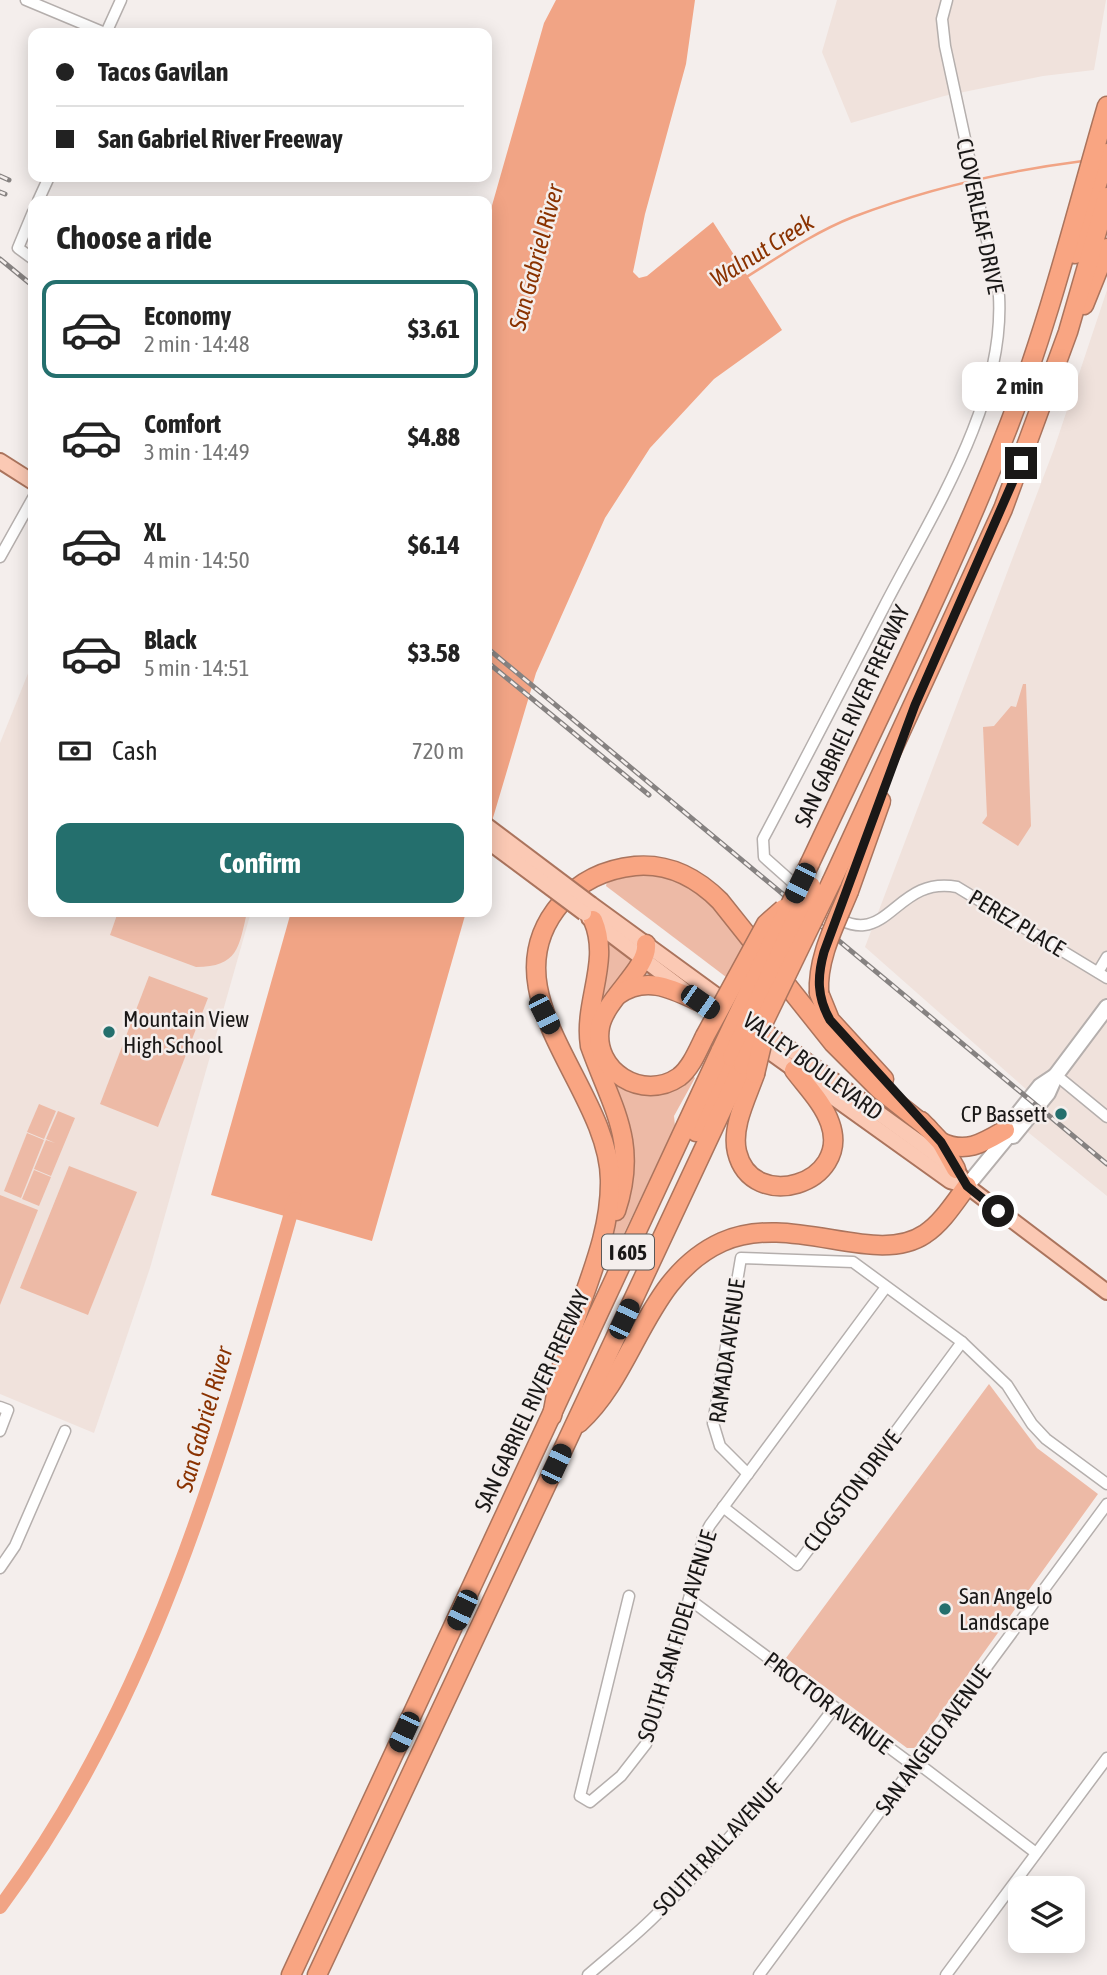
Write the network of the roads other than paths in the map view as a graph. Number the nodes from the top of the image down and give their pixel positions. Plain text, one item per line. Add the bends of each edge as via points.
1 (26, 0) edge
2 (121, 0) edge
3 (947, 0) edge
4 (94, 28) edge
5 (108, 28) edge
6 (1107, 106) edge
7 (1107, 153) edge
8 (1107, 197) edge
9 (28, 224) edge
10 (1086, 249) edge
11 (28, 256) edge
12 (0, 461) edge
13 (28, 479) edge
14 (28, 507) edge
15 (0, 557) edge
16 (915, 705) junction
17 (492, 830) edge
18 (492, 844) edge
19 (821, 872) junction
20 (790, 902) junction
21 (589, 912) junction
22 (850, 925) joint
23 (644, 951) junction
24 (1107, 957) edge
25 (1102, 975) edge
26 (615, 997) junction
27 (700, 1002) junction
28 (1107, 1007) edge
29 (737, 1061) junction
30 (794, 1070) junction
31 (1056, 1075) junction
32 (1107, 1117) edge
33 (928, 1128) junction
34 (1007, 1133) junction
35 (941, 1142) junction
36 (956, 1169) junction
37 (967, 1186) junction
38 (595, 1264) junction
39 (886, 1287) junction
40 (1107, 1292) edge
41 (962, 1342) junction
42 (4, 1409) edge
43 (552, 1416) junction
44 (572, 1430) junction
45 (0, 1431) edge
46 (65, 1431) dead end
47 (544, 1463) junction
48 (748, 1474) junction
49 (1107, 1484) edge
50 (1107, 1504) edge
51 (723, 1507) junction
52 (0, 1568) edge
53 (629, 1596) dead end
54 (689, 1599) junction
55 (834, 1708) junction
56 (1107, 1758) edge
57 (914, 1766) junction
58 (1036, 1853) junction
59 (290, 1975) edge
60 (317, 1975) edge
61 (589, 1975) edge
62 (759, 1975) edge
63 (946, 1975) edge

1 - 4 street
2 - 5 street
3 - 22 street, CLOVERLEAF DRIVE via 942,19 955,104 995,268 1001,322 991,379 962,450 763,839 764,857 830,915
6 - 10 highway, SAN GABRIEL RIVER FREEWAY / I 605
7 - 10 highway
8 - 10 highway, SAN GABRIEL RIVER FREEWAY / I 605
9 - 11 street via 18,248
10 - 16 highway, SAN GABRIEL RIVER FREEWAY / I 605 via 1090,295 1068,332 1003,509
10 - 19 highway, SAN GABRIEL RIVER FREEWAY / I 605 via 1035,351 979,499 862,758
10 - 19 highway via 996,502
12 - 13 main road
14 - 15 street
16 - 19 highway, SAN GABRIEL RIVER FREEWAY / I 605
16 - 33 highway, bridge via 824,952 819,993 835,1026
17 - 21 main road, VALLEY BOULEVARD, bridge
18 - 21 main road, VALLEY BOULEVARD, bridge
19 - 20 highway, SAN GABRIEL RIVER FREEWAY / I 605, bridge
19 - 29 highway, bridge
19 - 29 highway, SAN GABRIEL RIVER FREEWAY / I 605, bridge via 775,996
20 - 26 highway, bridge via 765,924 690,1064 672,1081 653,1086 631,1083 607,1063 599,1041 602,1020
20 - 29 highway, SAN GABRIEL RIVER FREEWAY / I 605, bridge
21 - 23 main road, VALLEY BOULEVARD
21 - 38 highway via 601,951 587,1031 626,1156 622,1190
22 - 25 street, PEREZ PLACE via 875,923 920,889 948,885 979,898
23 - 26 highway
23 - 27 main road, VALLEY BOULEVARD
23 - 36 main road, VALLEY BOULEVARD
24 - 25 street
26 - 27 highway via 632,987 656,985
27 - 30 main road, VALLEY BOULEVARD
28 - 31 main road
29 - 30 highway via 738,1153 762,1182 780,1187 792,1187 820,1172 829,1160 833,1140 829,1118
29 - 43 highway, SAN GABRIEL RIVER FREEWAY / I 605
29 - 44 highway, SAN GABRIEL RIVER FREEWAY / I 605
29 - 47 highway
30 - 37 main road, VALLEY BOULEVARD via 950,1181
31 - 32 street
31 - 34 main road via 1040,1086
33 - 35 highway
33 - 38 highway via 880,1090 833,1043 720,901 701,884 679,872 651,866 595,877 567,896 551,917 540,942 536,972 544,1014 591,1109 609,1161 608,1208
34 - 35 highway via 968,1148
34 - 37 main road
35 - 36 highway
36 - 37 main road, VALLEY BOULEVARD
37 - 40 main road, VALLEY BOULEVARD
37 - 44 highway via 932,1229 904,1244 881,1246 776,1230 740,1235 704,1252 662,1293 598,1406
38 - 43 highway via 565,1353
39 - 41 street
39 - 48 street, SOUTH SAN FIDEL AVENUE
39 - 48 street, RAMADA AVENUE via 853,1262 741,1258 713,1423 720,1446
41 - 49 street via 1007,1385 1046,1439
41 - 51 street, CLOGSTON DRIVE via 797,1564
42 - 45 street
43 - 47 highway, SAN GABRIEL RIVER FREEWAY / I 605
44 - 47 highway, SAN GABRIEL RIVER FREEWAY / I 605
46 - 52 street via 15,1546
47 - 59 highway, SAN GABRIEL RIVER FREEWAY / I 605
47 - 60 highway via 340,1907 342,1922
48 - 51 street, SOUTH SAN FIDEL AVENUE
50 - 57 street, SAN ANGELO AVENUE
51 - 54 street, SOUTH SAN FIDEL AVENUE via 703,1538
53 - 54 street, SOUTH SAN FIDEL AVENUE via 580,1796 590,1802 621,1776 646,1744
54 - 55 street, PROCTOR AVENUE
55 - 57 street, PROCTOR AVENUE
55 - 61 street, SOUTH RALL AVENUE via 775,1786 720,1848 659,1913
56 - 58 street
57 - 58 street, PROCTOR AVENUE via 924,1768
57 - 62 street, SAN ANGELO AVENUE
58 - 63 street

